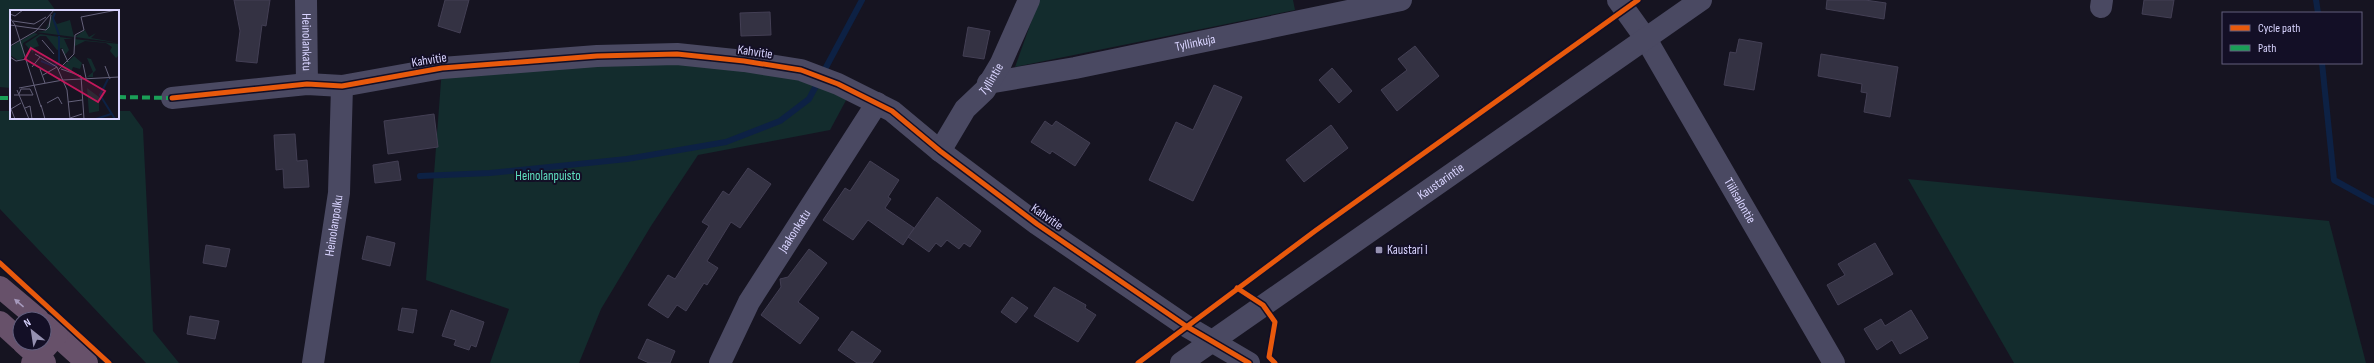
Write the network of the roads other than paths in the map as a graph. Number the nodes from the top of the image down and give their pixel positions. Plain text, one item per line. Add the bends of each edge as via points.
1 (306, 0) edge
2 (1029, 0) edge
3 (1401, 0) edge
4 (1618, 0) edge
5 (1701, 0) edge
6 (1646, 39) junction
7 (988, 83) junction
8 (307, 84) junction
9 (342, 86) junction
10 (172, 98) dead end
11 (877, 103) junction
12 (940, 151) junction
13 (0, 287) edge
14 (28, 311) edge
15 (0, 322) edge
16 (52, 331) edge
17 (12, 333) edge
18 (1212, 340) junction
19 (87, 363) edge
20 (313, 363) edge
21 (720, 363) edge
22 (1181, 363) edge
23 (1249, 363) edge
24 (1834, 363) edge

1 - 8 street, Heinolankatu
2 - 7 street, Tyllintie via 1001,63
3 - 7 street, Tyllinkuja via 1075,68
4 - 6 street
5 - 6 street, Kaustarintie
6 - 18 street, Kaustarintie
6 - 24 street, Tiilisalontie
7 - 12 street, Tyllintie via 985,90 965,109
8 - 9 street, Kahvitie
8 - 10 street, Kahvitie
9 - 11 street, Kahvitie via 442,68 597,56 677,54 801,70
9 - 20 street, Heinolanpolku via 339,193
11 - 12 street, Kahvitie via 892,111
11 - 21 street, Jaakonkatu via 749,302
12 - 18 street, Kahvitie via 1037,224 1186,326
14 -> 13 highway
15 - 17 highway
16 - 19 highway
18 - 22 street, Kaustarintie
18 - 23 street, Kahvitie

